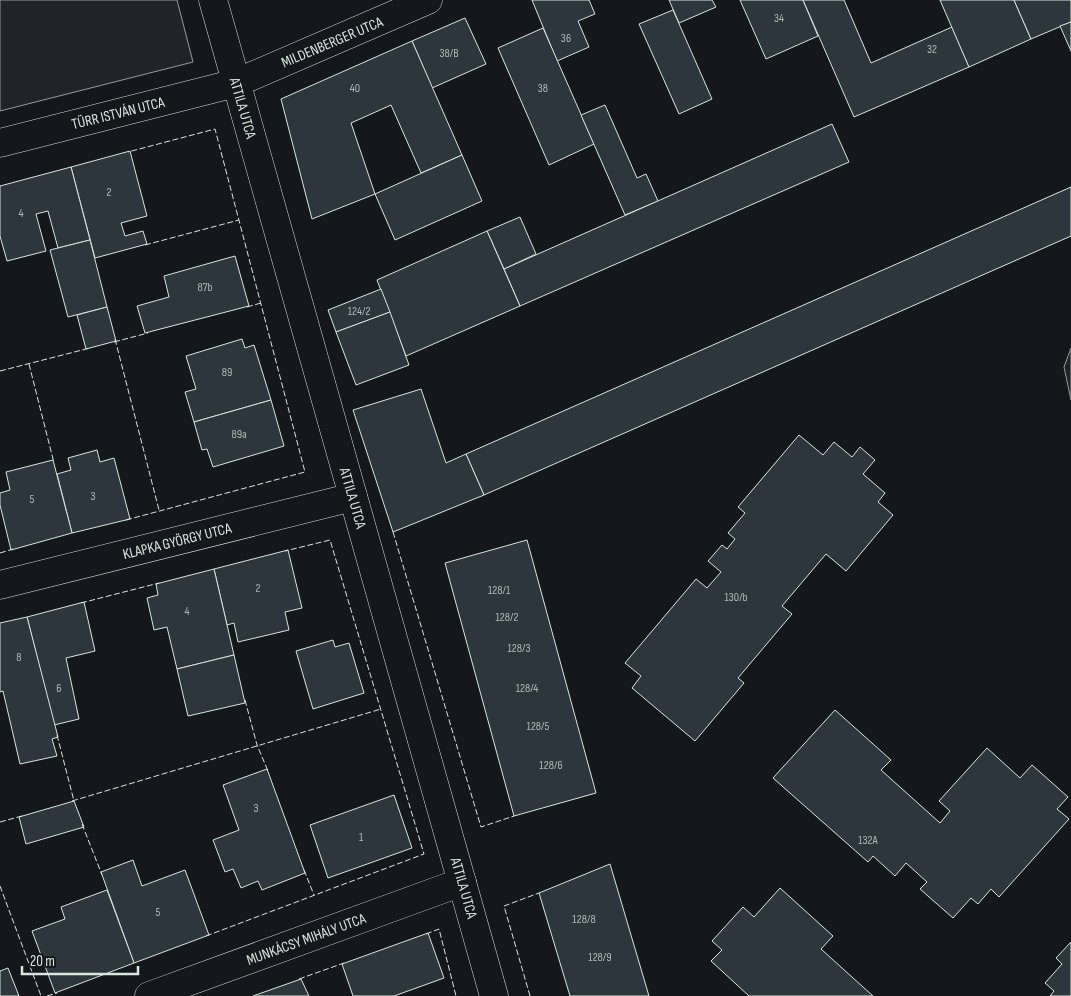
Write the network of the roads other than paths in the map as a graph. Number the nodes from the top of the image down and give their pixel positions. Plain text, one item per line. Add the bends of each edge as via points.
1 (213, 0) edge
2 (428, 0) edge
3 (236, 83) junction
4 (0, 143) edge
5 (353, 497) junction
6 (0, 585) edge
7 (462, 882) junction
8 (149, 996) edge
9 (494, 996) edge

1 - 3 street, ATTILA UTCA
2 - 3 street, MILDENBERGER UTCA
3 - 4 street, TÜRR ISTVÁN UTCA
3 - 5 street, ATTILA UTCA
5 - 6 street, KLAPKA GYÖRGY UTCA
5 - 7 street, ATTILA UTCA
7 - 8 street, MUNKÁCSY MIHÁLY UTCA
7 - 9 street, ATTILA UTCA

